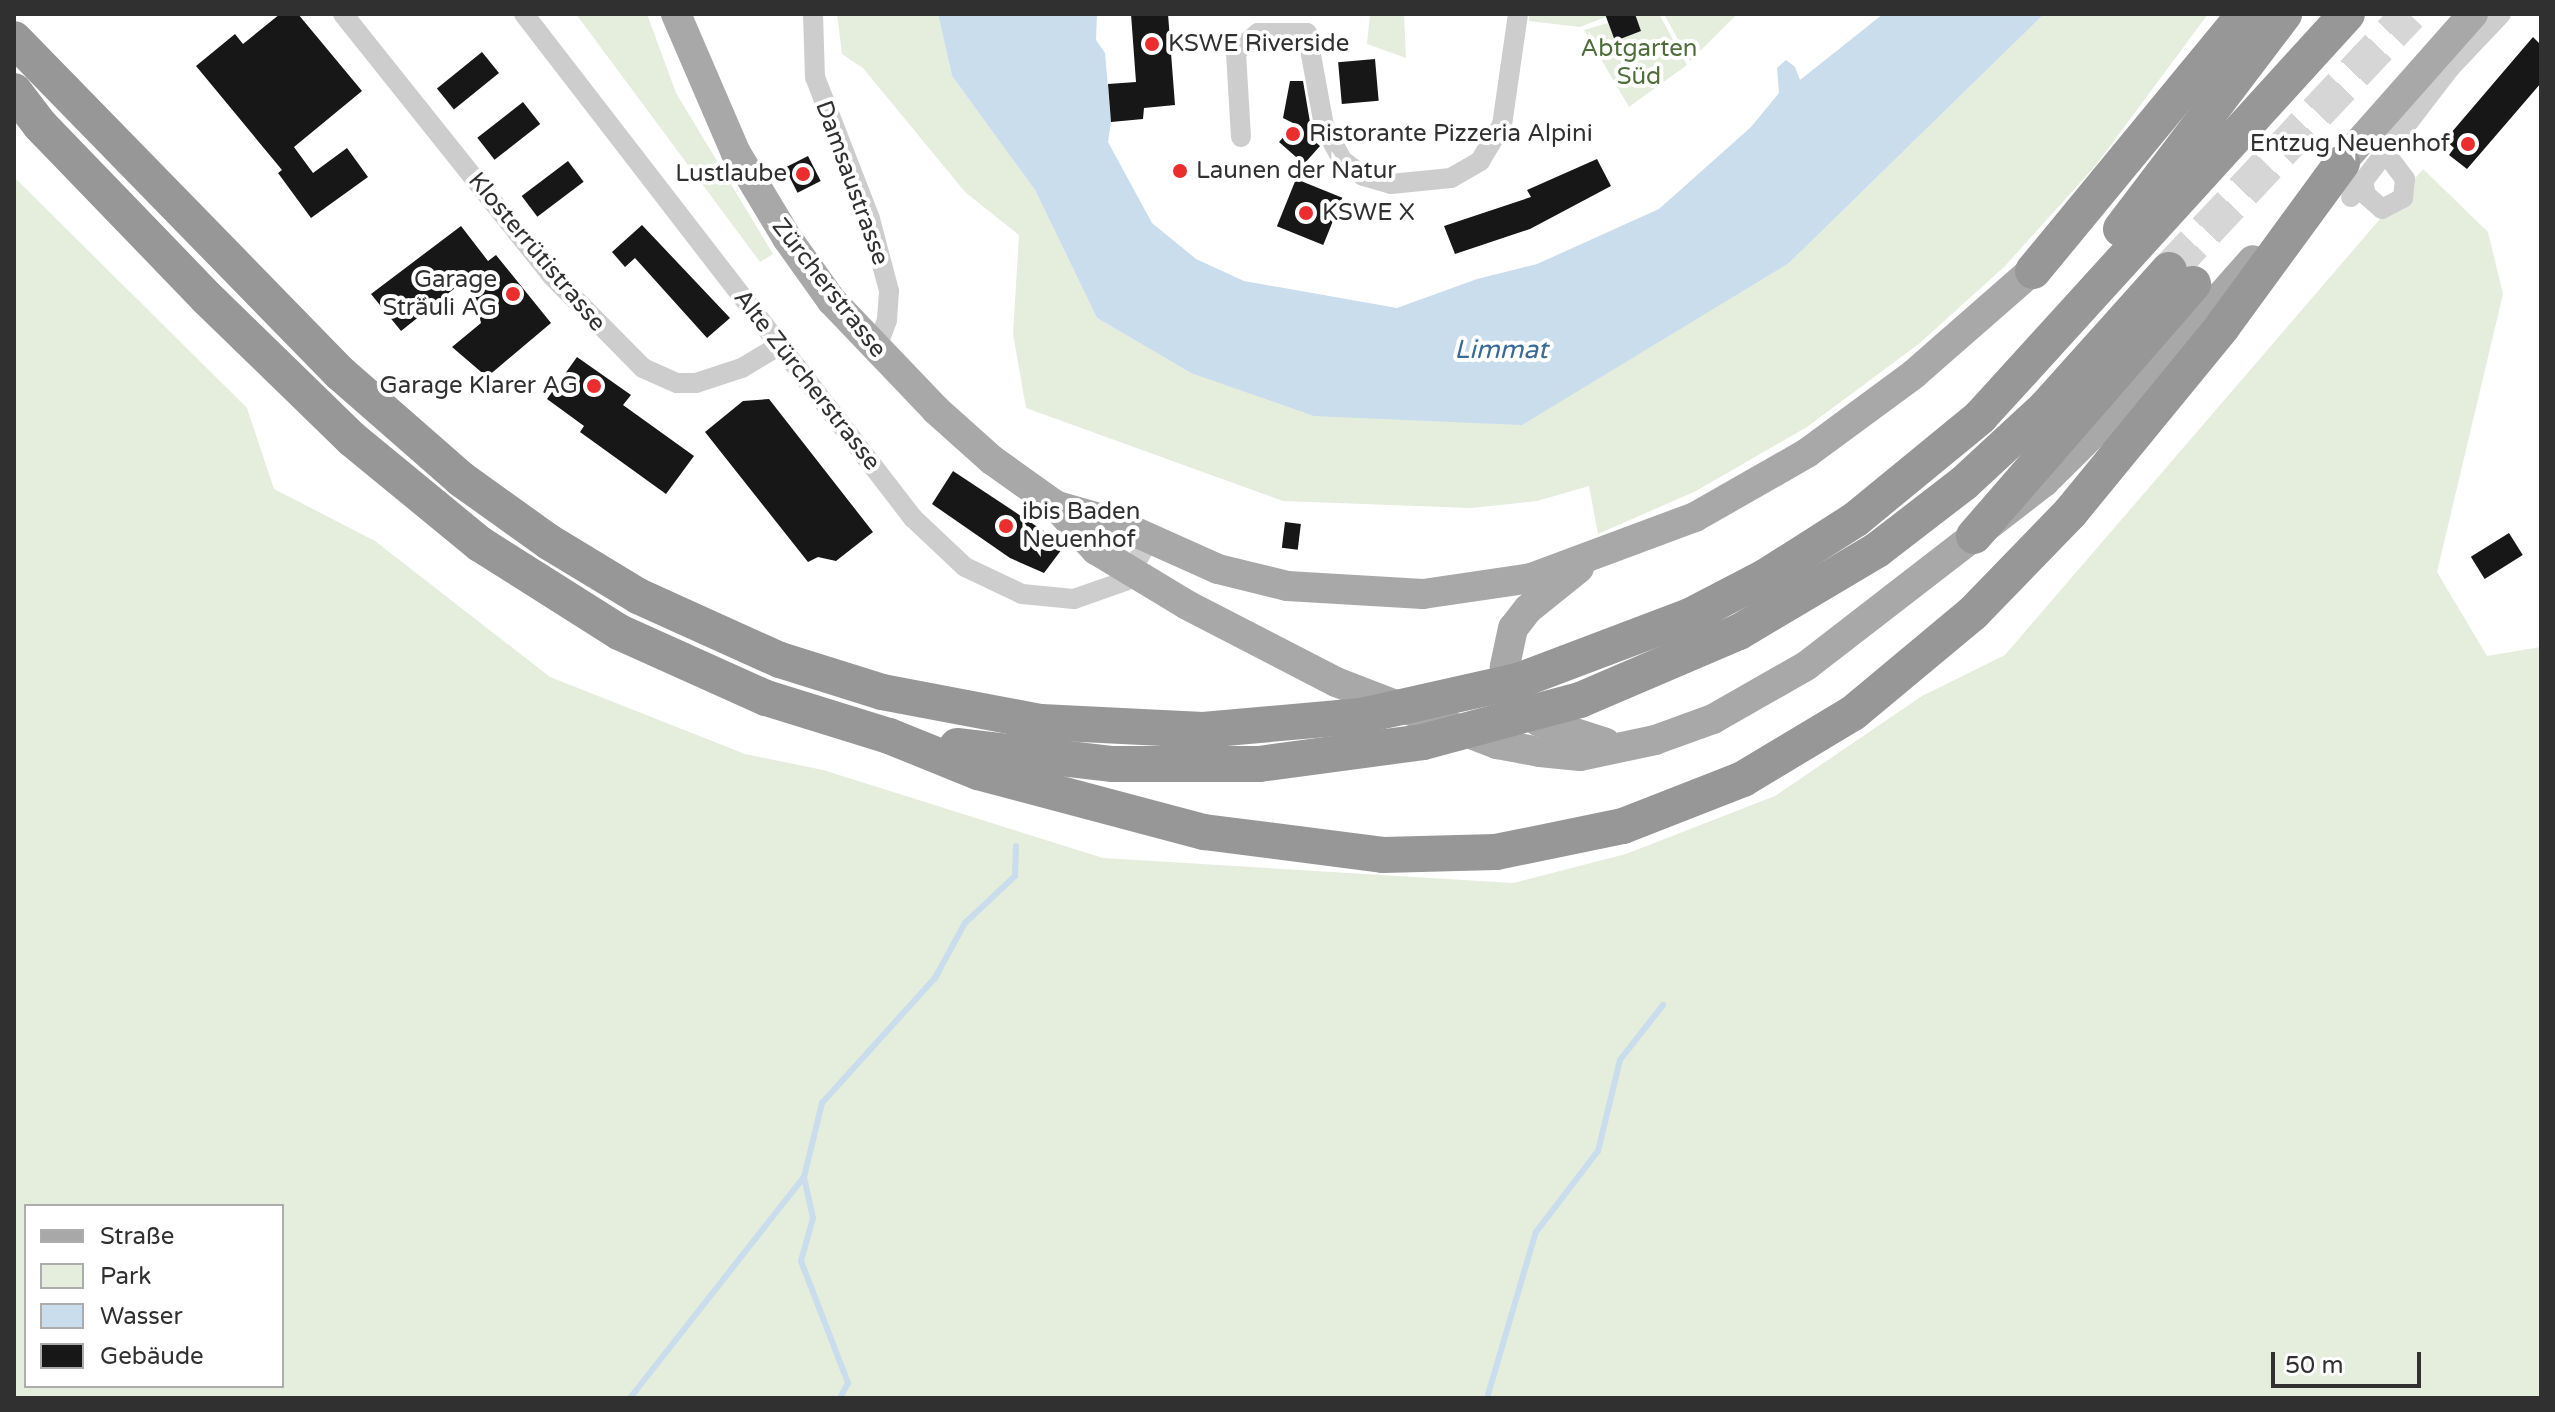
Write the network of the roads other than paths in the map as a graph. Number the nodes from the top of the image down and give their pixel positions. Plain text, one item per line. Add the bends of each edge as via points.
1 (343, 14) edge
2 (524, 14) edge
3 (676, 14) edge
4 (813, 14) edge
5 (1518, 14) edge
6 (2245, 14) edge
7 (2271, 14) edge
8 (2284, 14) edge
9 (2347, 14) edge
10 (2473, 14) edge
11 (2501, 14) edge
12 (14, 39) edge
13 (14, 91) edge
14 (27, 114) edge
15 (1241, 137) dead end
16 (2385, 152) junction
17 (2352, 180) junction
18 (2033, 271) junction
19 (780, 345) junction
20 (876, 350) junction
21 (1940, 454) junction
22 (1055, 505) junction
23 (1974, 536) junction
24 (1149, 540) junction
25 (1587, 561) junction
26 (1130, 572) junction
27 (889, 736) junction
28 (1624, 747) junction

1 - 19 street, Klosterrütistrasse via 522,241 643,368 677,383 696,383 742,368
2 - 19 street, Alte Zürcherstrasse
3 - 20 main road, Zürcherstrasse via 707,93 753,184 811,272
4 - 20 street, Damsaustrasse via 815,77 870,219 889,291 887,320
5 - 15 street via 1502,125 1480,161 1451,178 1391,184 1363,176 1342,160 1324,126 1307,33 1258,33 1236,52
6 - 18 highway
7 - 18 main road via 2100,210
8 - 21 highway via 2106,247 2003,365
9 - 21 highway via 2019,380
10 - 17 main road
11 - 16 street
12 - 21 highway, bridge via 340,373 461,479 549,542 638,596 780,660 882,692 1041,722 1203,730 1361,716 1530,678 1690,616 1811,550
13 - 14 highway
14 - 27 highway via 302,393 480,544 574,606 667,656 766,698
16 - 17 street
16 - 17 street via 2405,179 2403,198 2382,209
17 - 23 main road via 2044,482
17 - 27 highway via 2028,559 1952,632 1809,742 1709,795 1587,836 1478,853 1394,856 1311,850 1145,818 978,772
18 - 25 main road via 1914,374 1807,453 1695,517
19 - 26 street, Alte Zürcherstrasse via 913,518 965,567 1008,589 1045,599 1096,596 1125,581
20 - 22 main road, Zürcherstrasse via 992,460
22 - 24 main road via 1113,522
22 - 26 main road via 1096,550
23 - 27 highway, bridge via 2181,277 1964,483 1877,550 1739,632 1580,700 1423,742 1259,764 1113,764
23 - 28 main road via 1880,613 1770,690 1690,729
24 - 25 main road via 1254,578 1373,594 1467,589
24 - 26 street, Alte Zürcherstrasse
25 - 28 main road via 1528,609 1513,628 1505,652 1507,680 1521,707 1538,721
26 - 28 main road via 1268,649 1424,718 1540,752 1580,756

